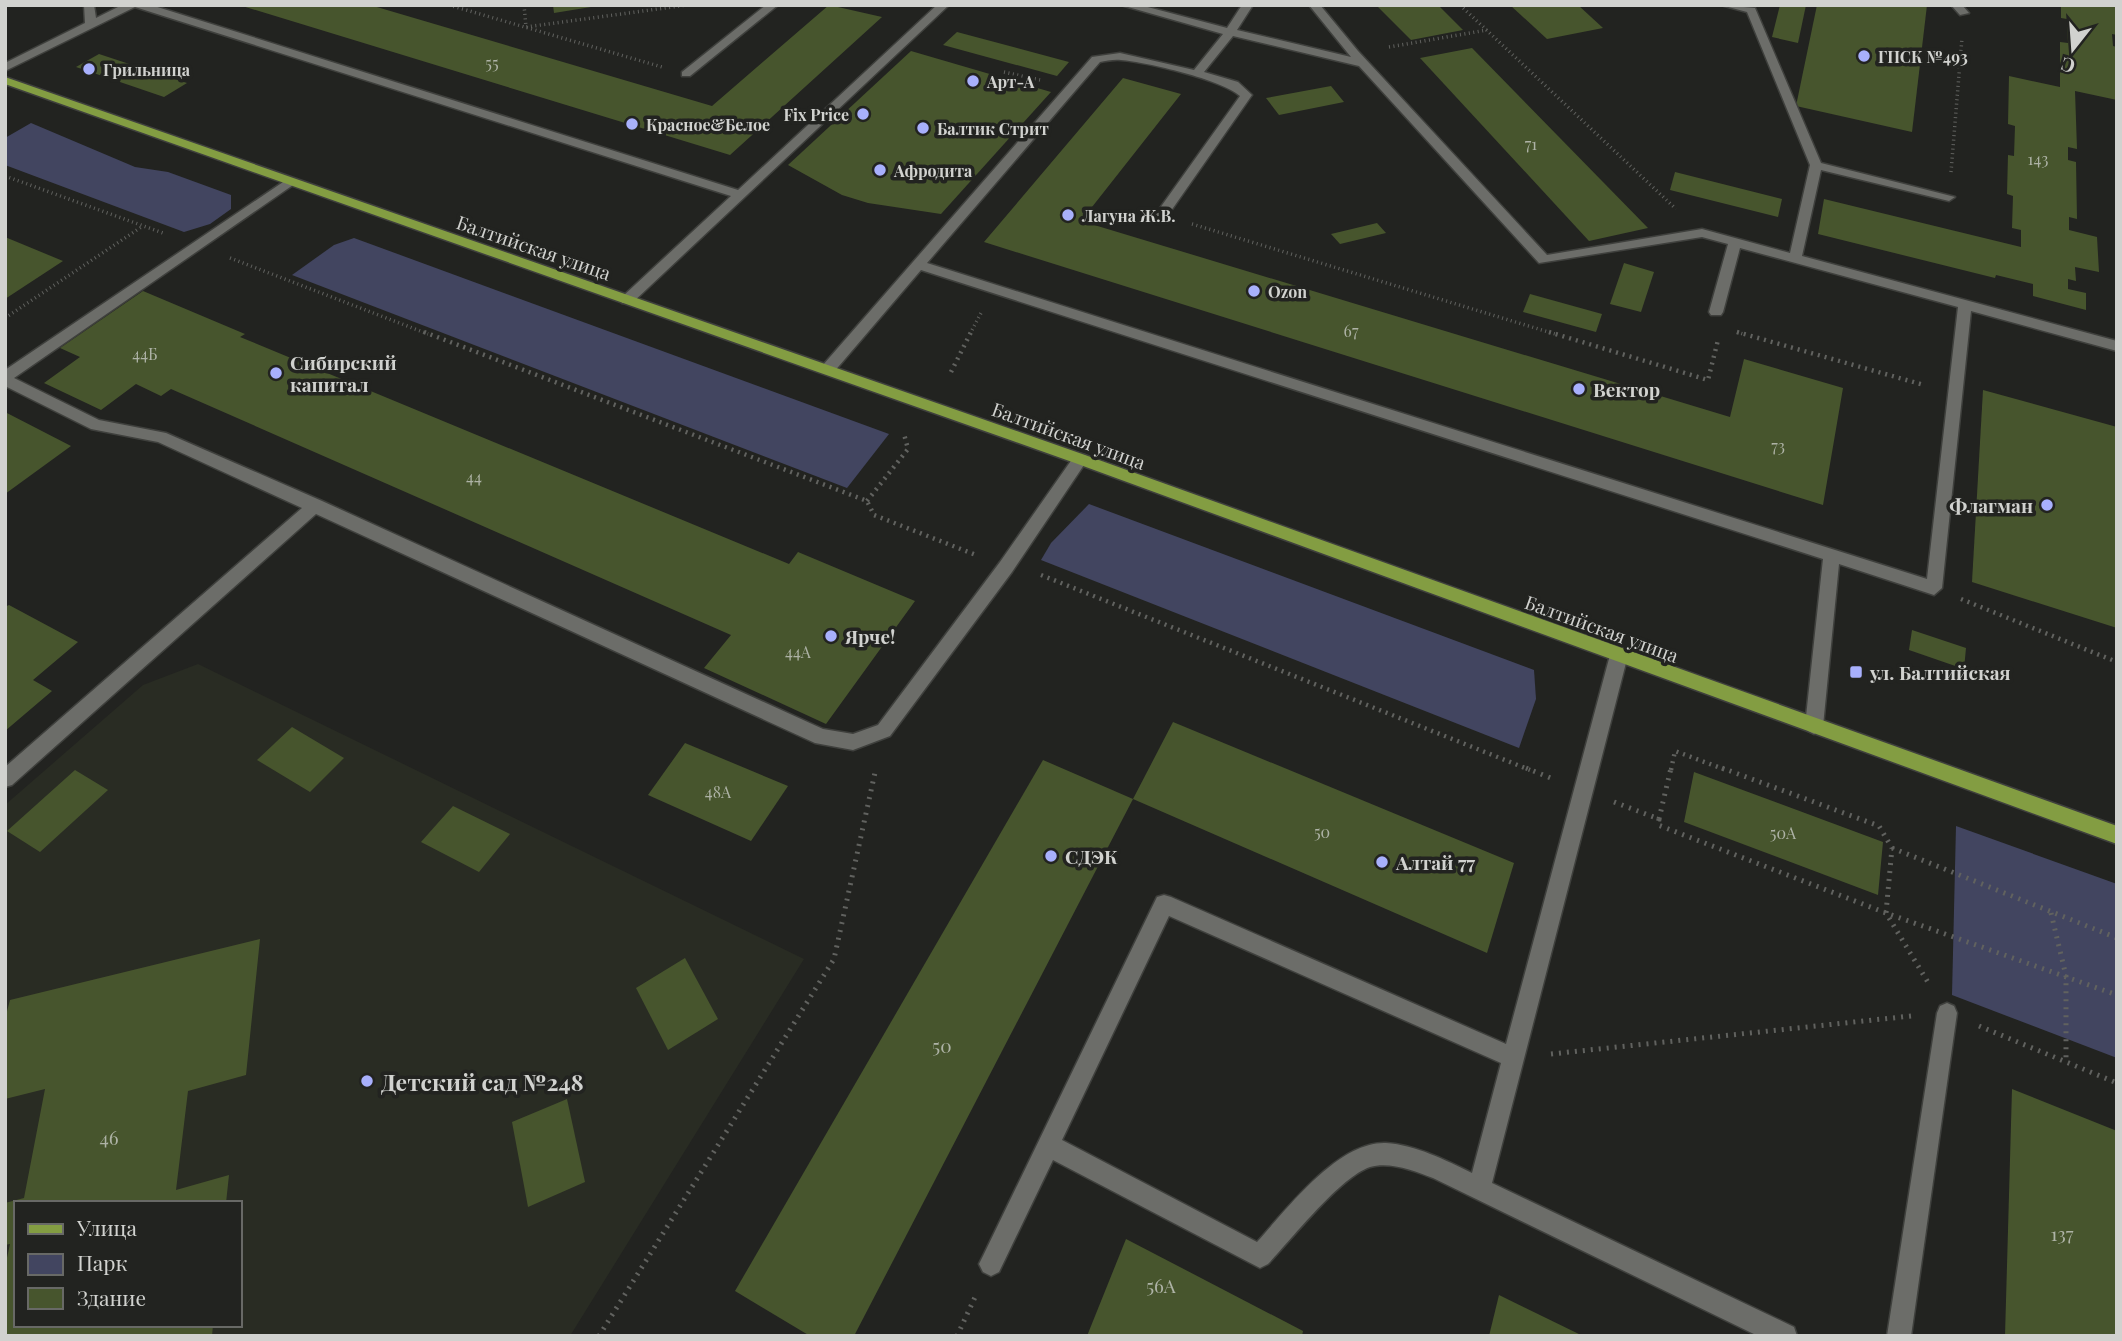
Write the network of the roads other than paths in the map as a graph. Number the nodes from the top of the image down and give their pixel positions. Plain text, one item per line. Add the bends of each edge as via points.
1 (89, 5) edge
2 (131, 5) edge
3 (139, 5) edge
4 (774, 5) edge
5 (1126, 5) edge
6 (1248, 5) edge
7 (1314, 5) edge
8 (1726, 5) edge
9 (939, 6) edge
10 (91, 24) junction
11 (1230, 32) junction
12 (1359, 58) junction
13 (5, 68) edge
14 (686, 74) road end
15 (1197, 74) junction
16 (5, 80) edge
17 (1816, 165) junction
18 (289, 182) junction
19 (739, 194) junction
20 (1949, 197) road end
21 (1161, 215) road end
22 (1735, 243) junction
23 (1795, 258) junction
24 (917, 264) junction
25 (627, 300) junction
26 (1965, 304) junction
27 (1716, 312) dead end
28 (2117, 346) edge
29 (828, 369) junction
30 (5, 379) edge
31 (1080, 459) junction
32 (316, 505) junction
33 (1832, 554) junction
34 (1619, 655) junction
35 (1814, 726) junction
36 (5, 779) edge
37 (2117, 835) edge
38 (1947, 1013) road end
39 (1514, 1058) junction
40 (1048, 1145) junction
41 (1479, 1189) junction
42 (991, 1264) road end
43 (1785, 1336) edge
44 (1899, 1336) edge

1 - 10 lane
2 - 10 lane
3 - 19 lane
4 - 14 lane
5 - 11 lane
6 - 11 lane
7 - 12 lane
8 - 17 lane via 1751,10
9 - 19 lane
10 - 13 lane
11 - 12 lane
11 - 15 lane
12 - 22 lane via 1544,260 1702,233
15 - 21 lane via 1234,84 1246,95
15 - 24 lane via 1120,56 1096,59
16 - 18 main road, Балтийская улица
17 - 20 lane
17 - 23 lane
18 - 25 main road, Балтийская улица
18 - 30 lane
19 - 25 lane
22 - 23 lane
22 - 27 lane
23 - 26 lane
24 - 29 lane
24 - 33 lane
25 - 29 main road, Балтийская улица
26 - 28 lane
26 - 33 lane via 1934,588
29 - 31 main road, Балтийская улица
30 - 32 lane via 96,425 161,437
31 - 32 lane via 884,731 853,742 821,737
31 - 34 main road, Балтийская улица
32 - 36 lane
33 - 35 lane
34 - 35 main road, Балтийская улица
34 - 39 lane
35 - 37 main road, Балтийская улица
38 - 44 lane
39 - 40 lane via 1164,904
39 - 41 lane
40 - 41 lane via 1260,1256 1343,1170 1371,1155 1418,1160
40 - 42 lane
41 - 43 lane

